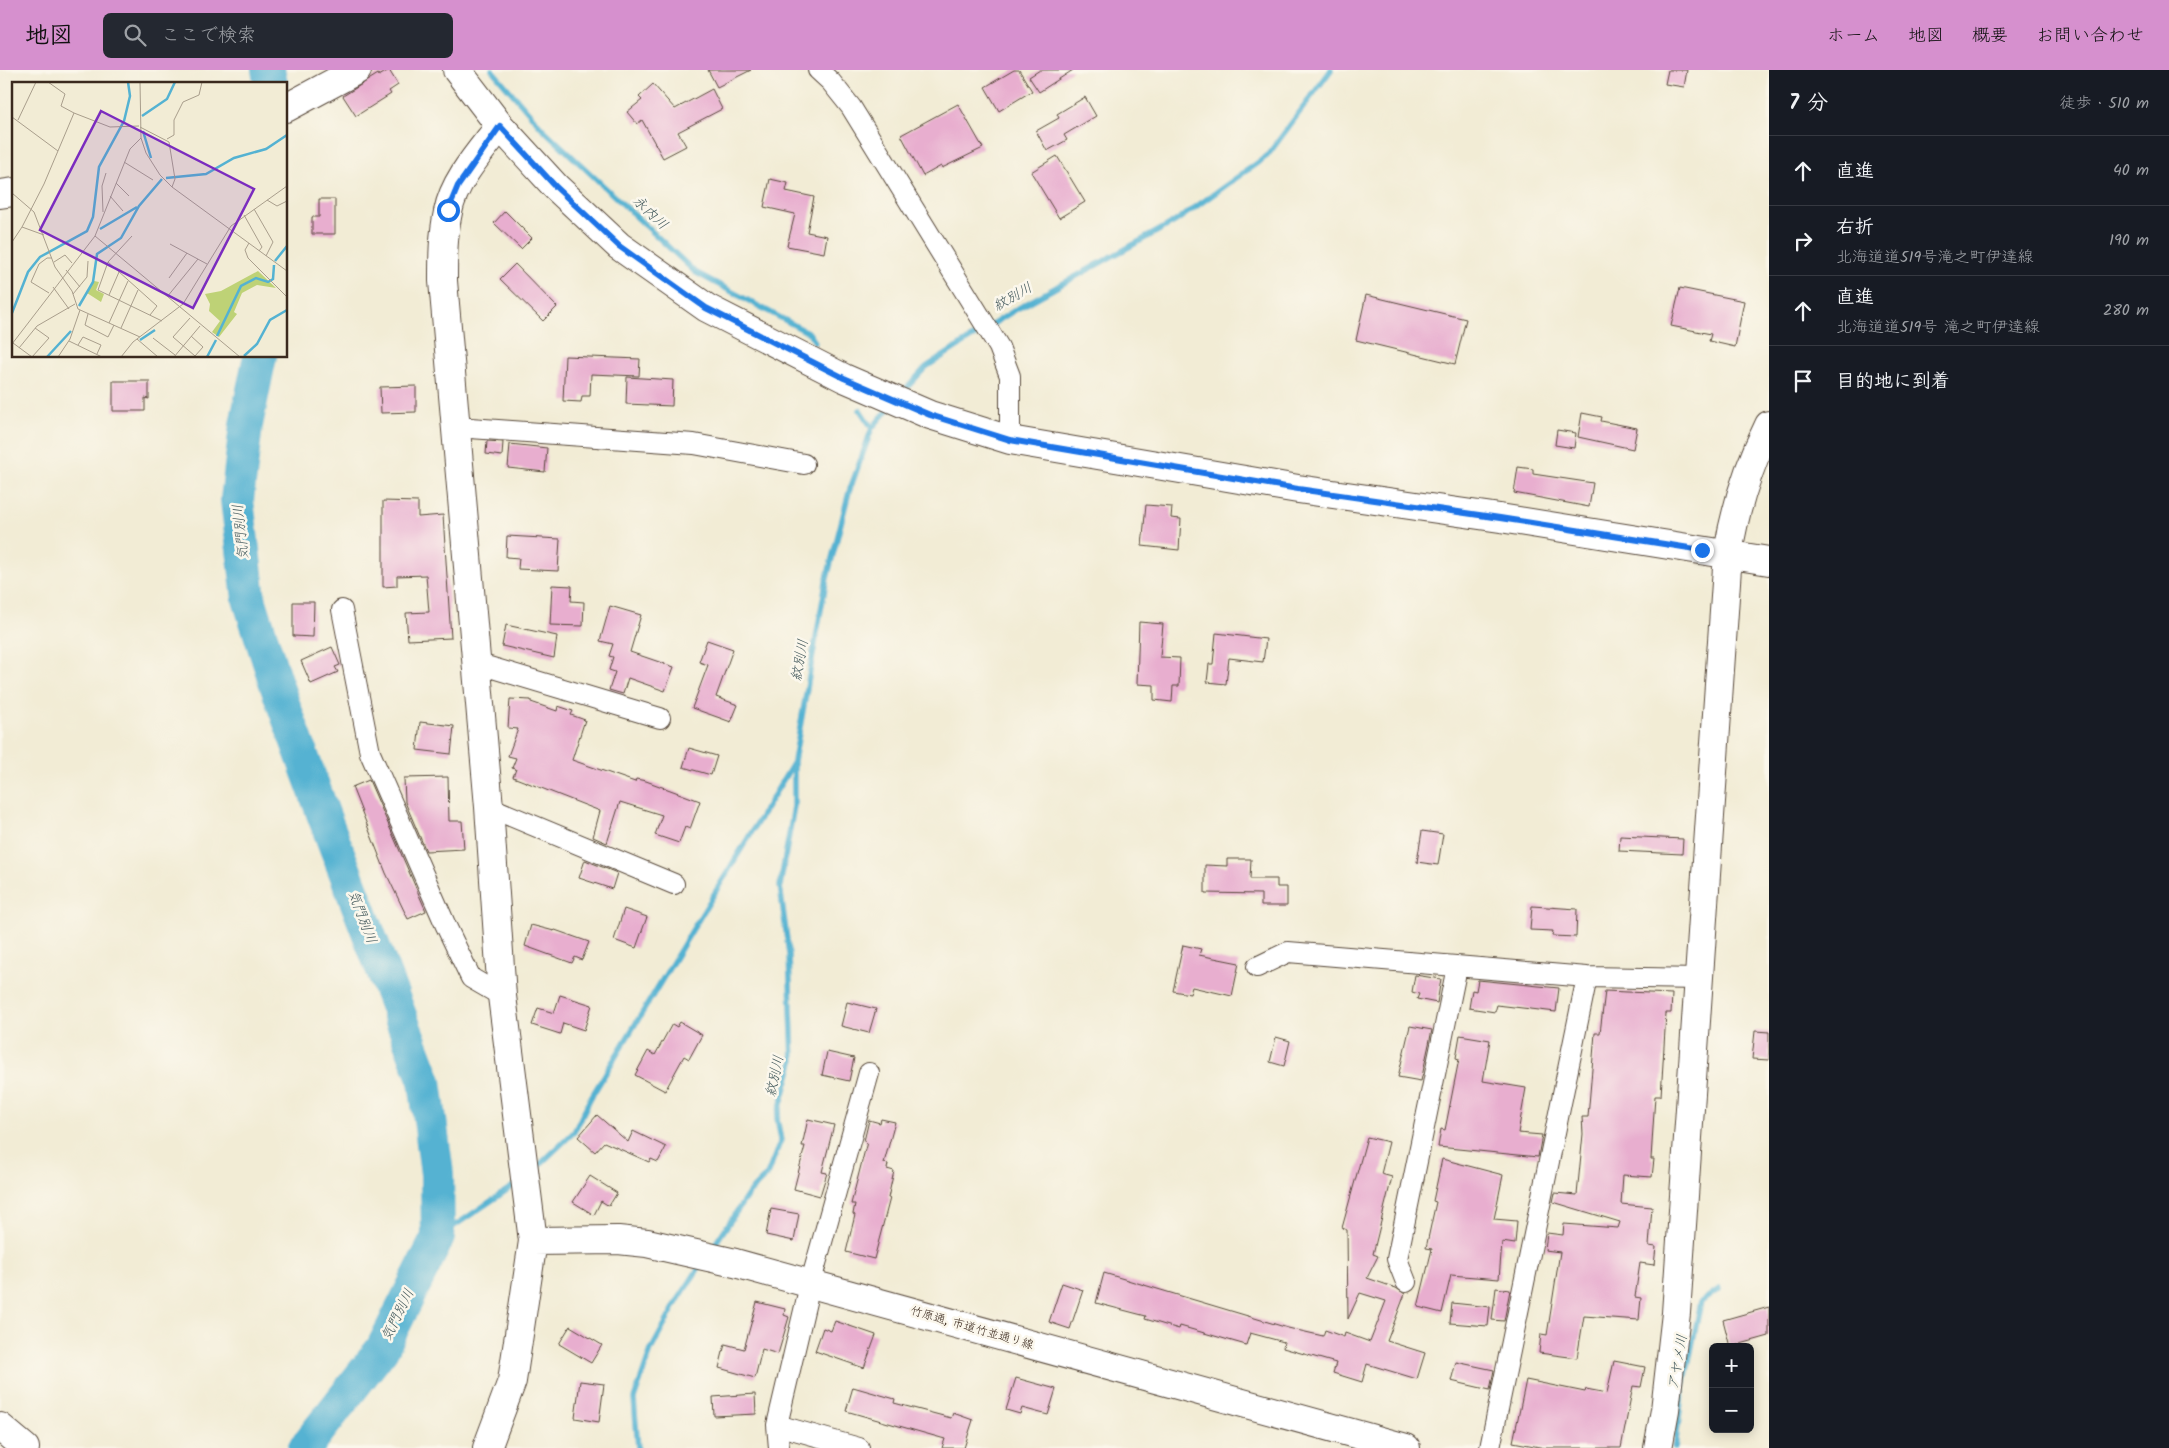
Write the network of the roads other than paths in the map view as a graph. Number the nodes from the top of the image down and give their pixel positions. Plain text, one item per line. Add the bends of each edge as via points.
1 (356, 70) edge
2 (457, 70) edge
3 (818, 70) edge
4 (291, 106) edge
5 (500, 126) junction
6 (1769, 425) edge
7 (456, 427) junction
8 (1010, 440) junction
9 (804, 464) dead end
10 (1728, 553) junction
11 (1769, 561) edge
12 (342, 610) dead end
13 (476, 663) junction
14 (660, 718) dead end
15 (489, 807) junction
16 (674, 884) dead end
17 (1257, 967) dead end
18 (1457, 967) junction
19 (1587, 977) junction
20 (1699, 979) junction
21 (502, 996) junction
22 (868, 1073) dead end
23 (533, 1241) junction
24 (1406, 1282) dead end
25 (810, 1285) junction
26 (0, 1426) edge
27 (776, 1426) junction
28 (25, 1448) edge
29 (487, 1448) edge
30 (779, 1448) edge
31 (859, 1448) edge
32 (1406, 1448) edge
33 (1490, 1448) edge
34 (1658, 1448) edge

1 - 4 street
2 - 5 street
3 - 8 street via 851,107 999,347 1010,376
5 - 7 street via 458,186 448,210 443,281
5 - 8 street via 556,187 619,246 706,308 844,378 930,415
6 - 10 street via 1733,521
7 - 9 street via 694,444
7 - 13 street
8 - 10 street via 1298,489
10 - 11 street
10 - 20 street
12 - 21 street via 370,753 471,978
13 - 14 street
13 - 15 street
15 - 16 street
15 - 21 street
17 - 18 street via 1288,952
18 - 19 street
18 - 24 street via 1398,1259
19 - 20 street
19 - 33 street
20 - 34 street via 1676,1313
21 - 23 street
22 - 25 street
23 - 25 street, 竹原通, 市道竹並通り線 via 647,1243 735,1263
23 - 29 street via 512,1381
25 - 27 street
25 - 32 street, 竹原通, 市道竹並通り線
26 - 28 street
27 - 30 street
27 - 31 street

